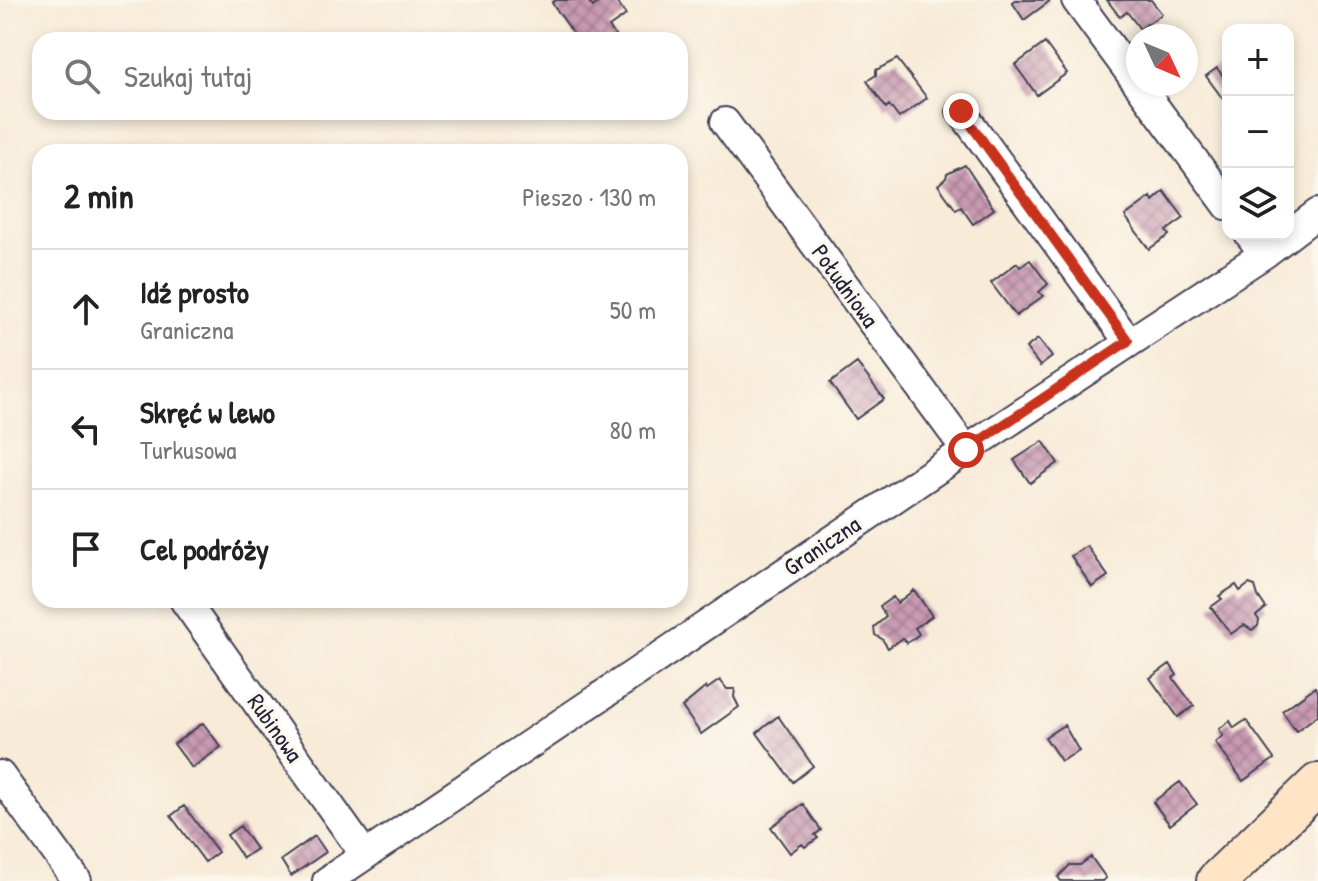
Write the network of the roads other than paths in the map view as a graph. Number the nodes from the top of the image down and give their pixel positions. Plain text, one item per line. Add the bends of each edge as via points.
1 (1076, 0) edge
2 (961, 111) dead end
3 (725, 122) dead end
4 (1222, 198) edge
5 (1318, 213) edge
6 (1257, 244) edge
7 (1128, 341) junction
8 (966, 450) junction
9 (190, 608) edge
10 (0, 775) edge
11 (1318, 784) edge
12 (365, 855) junction
13 (77, 881) edge
14 (327, 881) edge
15 (1217, 881) edge

1 - 4 street
2 - 7 street
3 - 8 street, Południowa
5 - 6 street, Graniczna
6 - 7 street, Graniczna
7 - 8 street, Graniczna
8 - 12 street, Graniczna
9 - 12 street, Rubinowa
10 - 13 street
11 - 15 street
12 - 14 street, Graniczna

